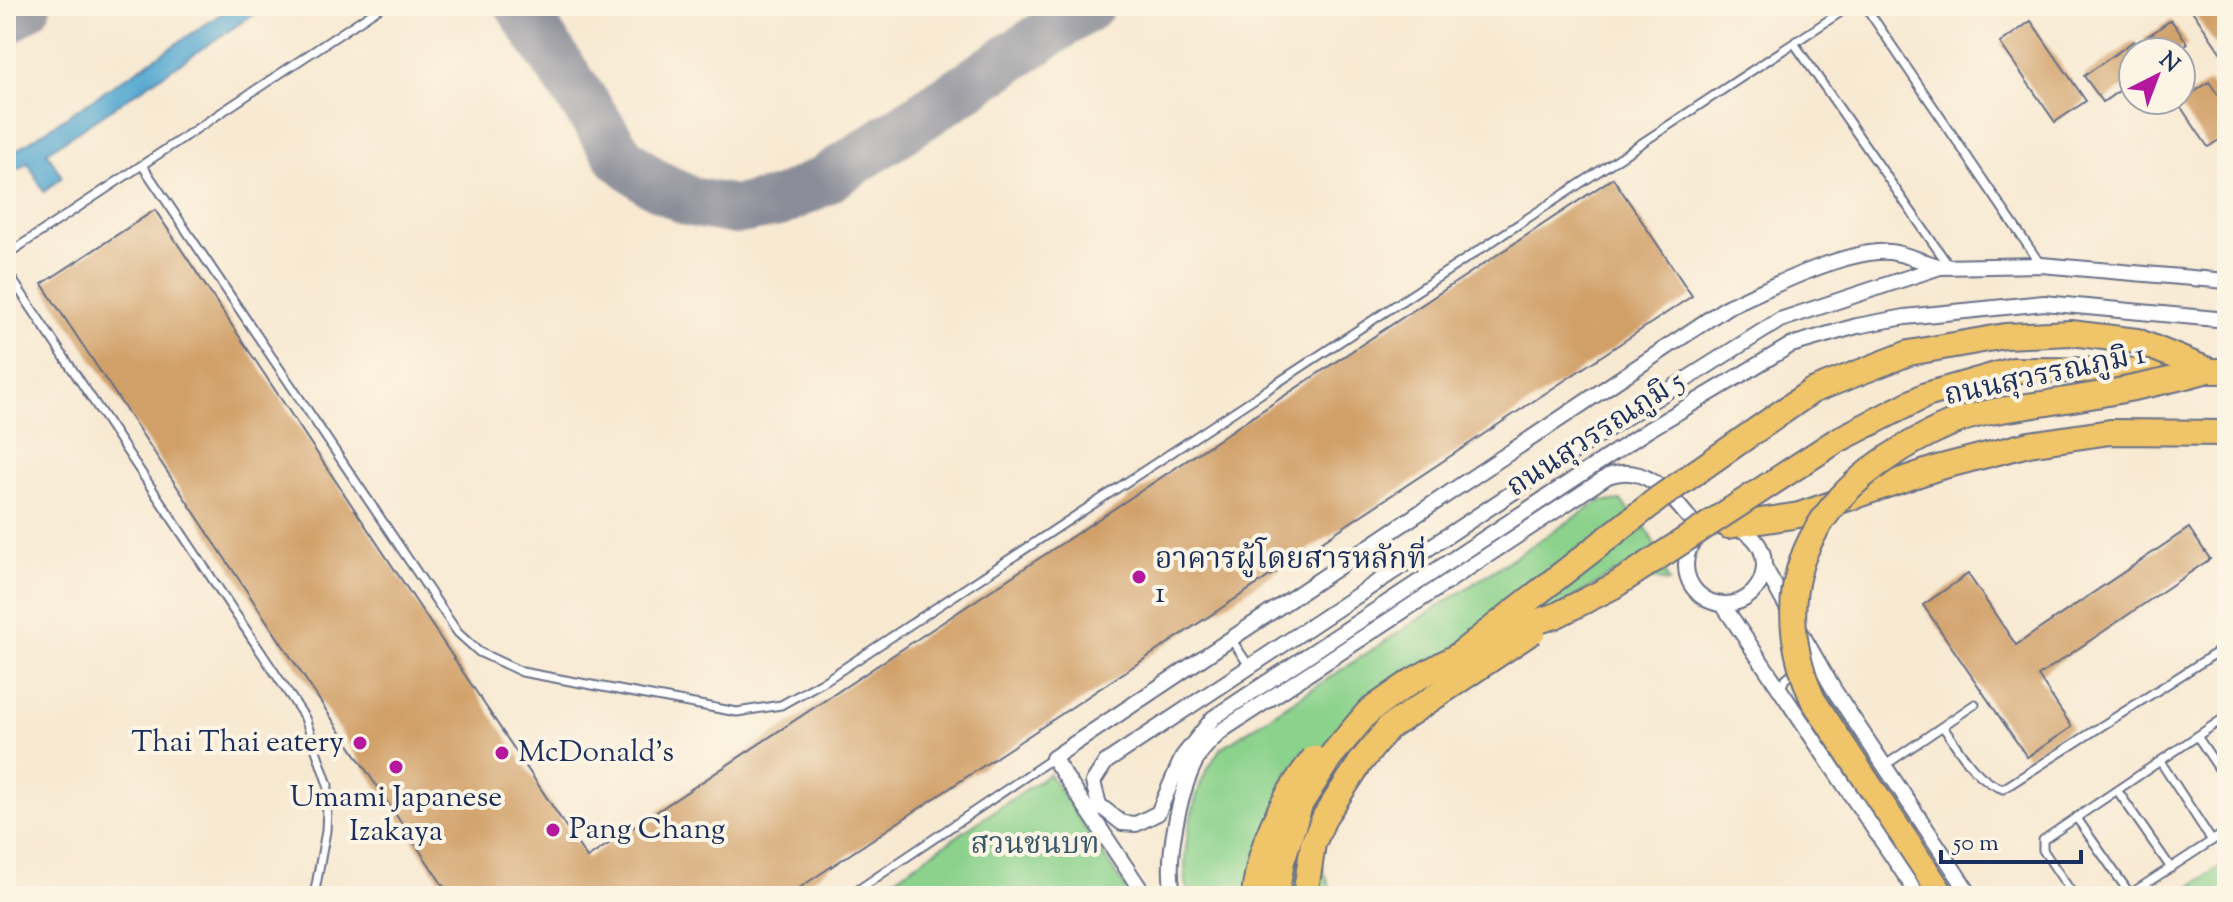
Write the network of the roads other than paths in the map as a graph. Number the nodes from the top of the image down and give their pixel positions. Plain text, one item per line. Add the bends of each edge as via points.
1 (382, 6) edge
2 (1850, 6) edge
3 (1865, 6) edge
4 (1794, 43) junction
5 (142, 165) junction
6 (6, 255) edge
7 (2041, 265) junction
8 (1944, 266) junction
9 (6, 270) edge
10 (2227, 281) edge
11 (2227, 320) edge
12 (2217, 371) edge
13 (2227, 433) edge
14 (1728, 526) junction
15 (1702, 533) junction
16 (1765, 568) junction
17 (1723, 605) junction
18 (1555, 616) junction
19 (1230, 638) junction
20 (2227, 646) edge
21 (1457, 656) junction
22 (1250, 667) junction
23 (1821, 667) junction
24 (1780, 691) junction
25 (1975, 704) dead end
26 (2227, 716) edge
27 (1943, 727) junction
28 (2197, 736) junction
29 (1053, 758) junction
30 (2160, 761) junction
31 (1884, 766) junction
32 (2227, 781) edge
33 (2117, 790) junction
34 (1075, 791) junction
35 (1099, 805) junction
36 (2076, 817) junction
37 (1925, 826) junction
38 (1101, 829) junction
39 (2227, 831) edge
40 (2212, 841) junction
41 (1889, 849) junction
42 (2171, 868) junction
43 (2129, 895) edge
44 (314, 896) edge
45 (849, 896) edge
46 (1145, 896) edge
47 (1174, 896) edge
48 (1254, 896) edge
49 (1276, 896) edge
50 (1305, 896) edge
51 (1315, 896) edge
52 (1919, 896) edge
53 (1943, 896) edge
54 (1971, 896) edge
55 (2074, 896) edge

1 - 5 lane
2 - 4 lane
3 - 7 lane
4 - 5 lane via 826,680 781,705 737,712 522,672 479,652 458,633
4 - 8 lane
5 - 6 lane
7 - 8 street, ถนนสุวรรณภูมิ 5
7 - 10 street, ถนนสุวรรณภูมิ 5
8 - 19 street, ถนนสุวรรณภูมิ 5 via 1890,252 1857,257 1812,270 1727,307
8 - 22 street, ถนนสุวรรณภูมิ 5 via 1780,320
9 - 44 lane via 305,718 328,785
11 - 35 street, ถนนสุวรรณภูมิ 5 via 2044,303 1881,321 1791,345 1648,430 1213,718 1183,756 1158,813 1147,821 1122,823
12 - 18 highway, ถนนสุวรรณภูมิ 1, bridge via 2013,370 1926,395 1836,441 1614,586
12 - 21 highway, ถนนสุวรรณภูมิ 1, bridge via 2137,341 2071,333 2005,336 1909,353 1812,391 1659,498
12 - 53 highway, ถนนสุวรรณภูมิ 1, bridge via 1954,422 1869,470 1832,504 1808,540 1795,596 1804,678 1813,700
13 - 14 highway via 2110,432 1980,456 1799,515
14 - 15 street
14 - 16 street via 1751,535 1764,555
15 - 17 street via 1687,556 1690,583 1710,602
15 - 47 street, ถนนสุวรรณภูมิ 5 via 1651,478 1633,471 1608,476 1224,729 1200,753 1188,777 1170,865
16 - 17 street via 1756,591 1736,604
16 - 23 street
17 - 24 street
18 - 48 highway, ถนนสุวรรณภูมิ 1, bridge via 1456,647 1379,688 1354,710 1293,785 1260,854
18 - 50 highway, ถนนสุวรรณภูมิ 1, bridge via 1388,728 1325,816 1313,844
19 - 22 lane
19 - 29 street, ถนนสุวรรณภูมิ 5
20 - 27 lane via 2003,789 1977,773
21 - 49 highway, ถนนสุวรรณภูมิ 1, bridge via 1381,701 1330,757 1300,805
21 - 51 highway, ถนนสุวรรณภูมิ 1, bridge via 1383,723 1336,786 1320,832
22 - 35 street, ถนนสุวรรณภูมิ 5 via 1106,762 1093,782
23 - 24 lane via 1795,669
23 - 31 street
24 - 41 street
25 - 27 lane
26 - 28 lane
27 - 31 lane
28 - 30 lane
28 - 32 lane
29 - 34 street, ถนนสุวรรณภูมิ 5
29 - 45 lane
30 - 33 lane
30 - 40 lane
31 - 37 street
33 - 36 lane
33 - 42 lane
34 - 35 street, ถนนสุวรรณภูมิ 5
34 - 38 street, ถนนสุวรรณภูมิ 5
35 - 38 street, ถนนสุวรรณภูมิ 5
36 - 43 lane
36 - 55 lane via 2041,844
37 - 41 lane
37 - 54 street
38 - 46 street, ถนนสุวรรณภูมิ 5
39 - 40 lane
40 - 42 lane
41 - 52 street
42 - 43 lane

